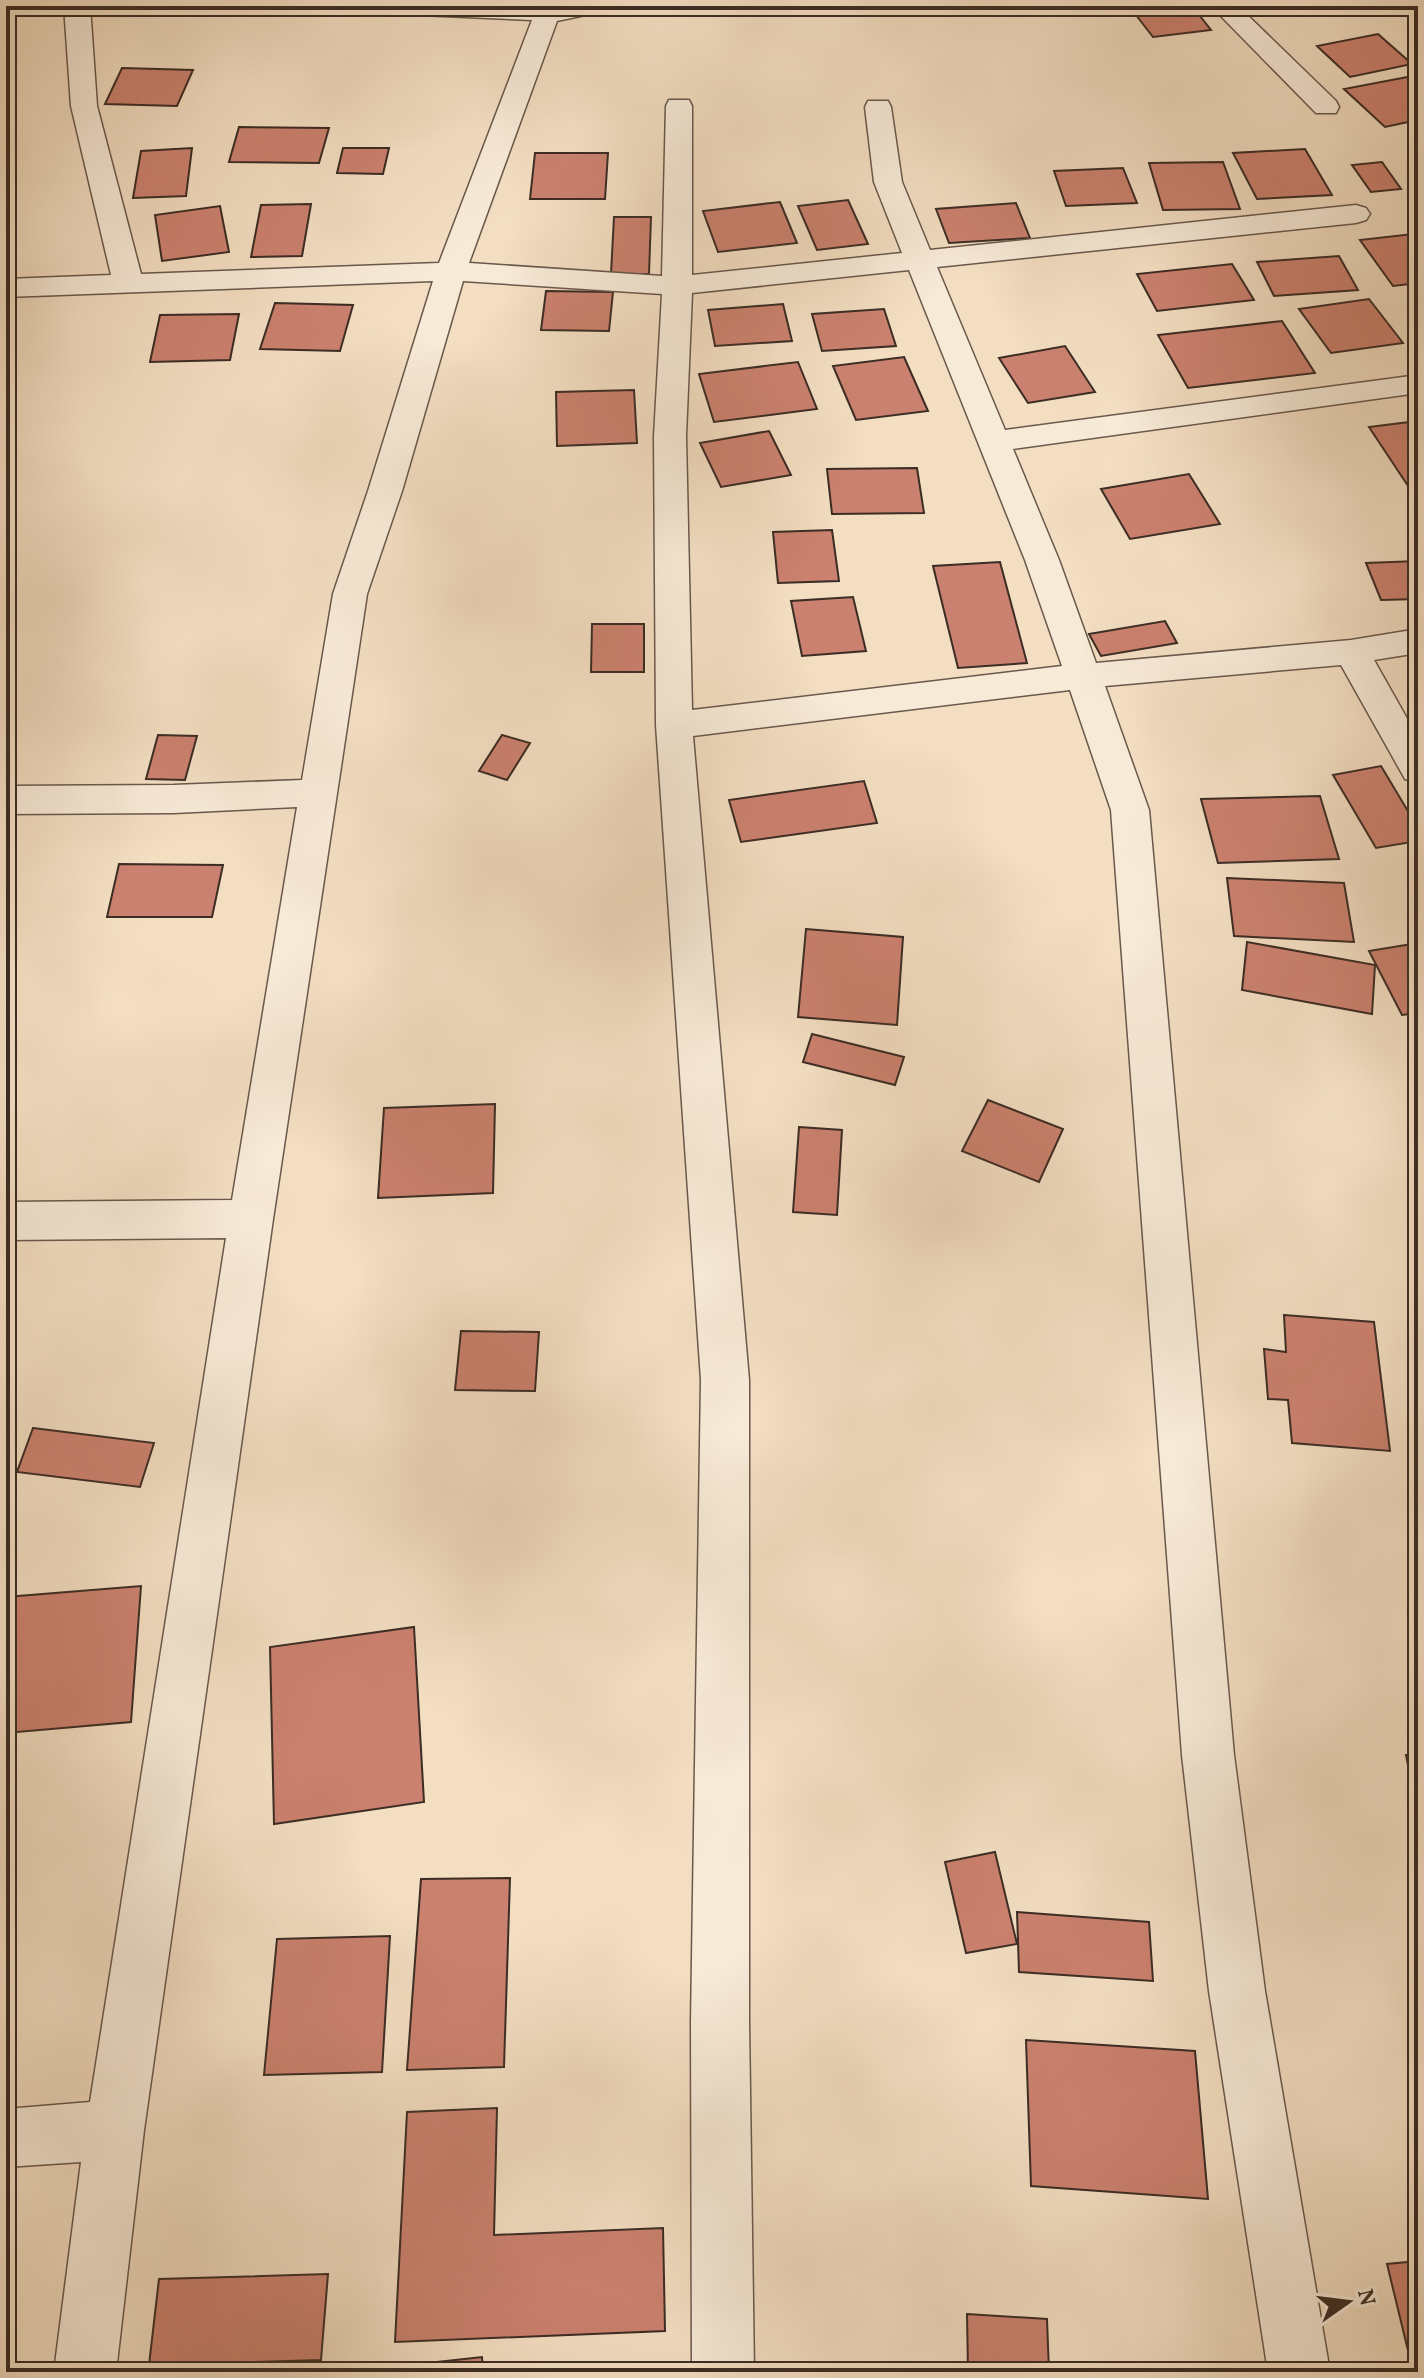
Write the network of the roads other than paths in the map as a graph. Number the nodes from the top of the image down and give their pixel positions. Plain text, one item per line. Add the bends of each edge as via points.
1 (77, 6) edge
2 (398, 6) edge
3 (595, 6) edge
4 (1224, 6) edge
5 (546, 16) junction
6 (679, 106) dead end
7 (878, 107) dead end
8 (1326, 107) dead end
9 (1356, 214) dead end
10 (918, 260) junction
11 (451, 271) junction
12 (128, 283) junction
13 (677, 286) junction
14 (6, 288) edge
15 (1418, 384) edge
16 (993, 442) junction
17 (1418, 641) edge
18 (1351, 652) junction
19 (1084, 676) junction
20 (674, 725) junction
21 (1418, 770) edge
22 (318, 793) junction
23 (6, 800) edge
24 (251, 1219) junction
25 (6, 1221) edge
26 (115, 2130) junction
27 (6, 2138) edge
28 (85, 2372) edge
29 (723, 2372) edge
30 (1299, 2372) edge

1 - 12 street via 84,106
2 - 5 street via 521,10
3 - 5 street
4 - 8 street
5 - 11 street
6 - 13 street
7 - 10 street via 888,182
9 - 10 street
10 - 13 street
10 - 16 street
11 - 12 street
11 - 13 street
11 - 22 street via 350,594
12 - 14 street
13 - 20 street via 670,436
15 - 16 street
16 - 19 street
17 - 18 street
18 - 19 street
18 - 21 street
19 - 20 street
19 - 30 street via 1130,810 1208,1755 1237,1991
20 - 29 street via 725,1380
22 - 23 street
22 - 24 street
24 - 25 street
24 - 26 street
26 - 27 street
26 - 28 street

